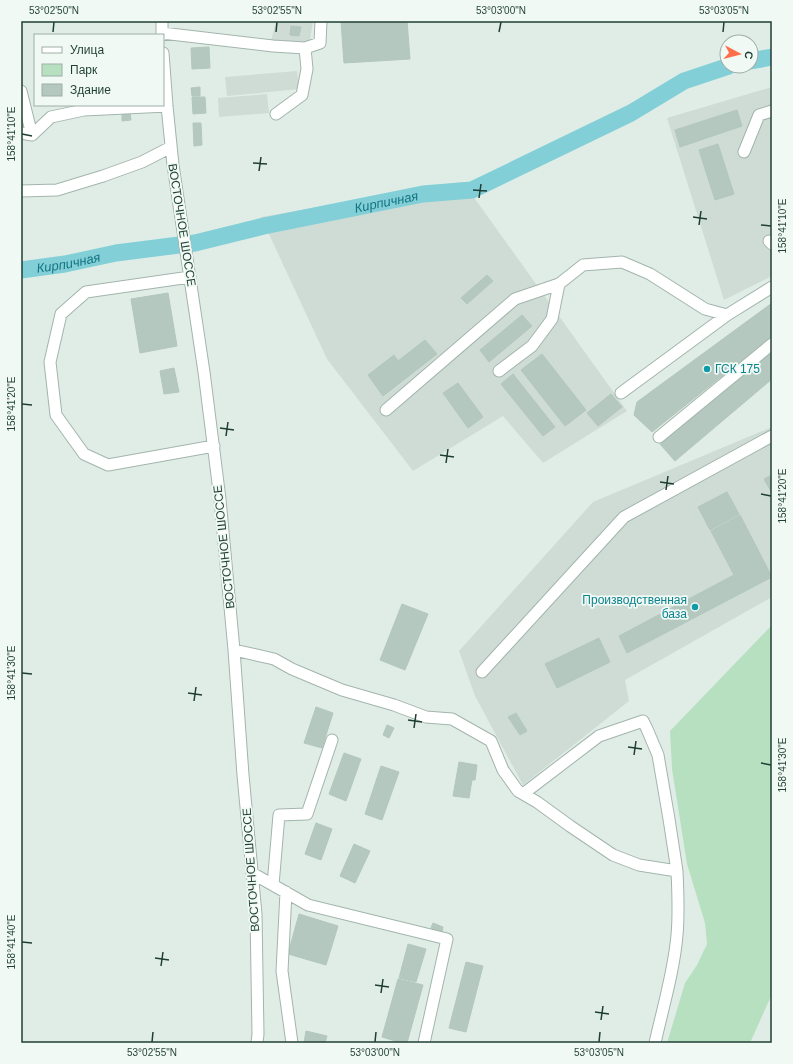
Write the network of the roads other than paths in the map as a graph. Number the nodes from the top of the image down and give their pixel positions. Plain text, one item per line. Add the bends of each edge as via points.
1 (162, 21) edge
2 (321, 21) edge
3 (162, 34) edge
4 (164, 34) edge
5 (305, 48) junction
6 (164, 66) edge
7 (21, 91) edge
8 (167, 106) junction
9 (772, 111) edge
10 (276, 114) dead end
11 (27, 134) edge
12 (171, 147) junction
13 (744, 152) dead end
14 (21, 191) edge
15 (190, 277) junction
16 (559, 284) junction
17 (772, 287) edge
18 (727, 316) junction
19 (772, 344) edge
20 (499, 371) dead end
21 (621, 393) dead end
22 (386, 410) dead end
23 (772, 436) edge
24 (658, 437) dead end
25 (214, 446) junction
26 (234, 650) junction
27 (482, 672) dead end
28 (332, 740) dead end
29 (523, 794) junction
30 (676, 871) junction
31 (252, 873) junction
32 (273, 885) junction
33 (286, 892) junction
34 (257, 1043) edge
35 (292, 1043) edge
36 (424, 1043) edge
37 (655, 1043) edge

1 - 3 street
2 - 5 street via 320,43
4 - 5 street
5 - 10 street via 306,68 302,96
6 - 8 street, ВОСТОЧНОЕ ШОССЕ
7 - 11 street
8 - 11 street via 84,110 51,117
8 - 12 street, ВОСТОЧНОЕ ШОССЕ
9 - 13 street via 759,115
12 - 14 street via 142,162 57,190
12 - 15 street, ВОСТОЧНОЕ ШОССЕ
15 - 25 street, ВОСТОЧНОЕ ШОССЕ
15 - 25 street via 86,292 61,314 50,362 56,414 84,454 108,465
16 - 18 street via 583,265 622,262 650,274 705,309
16 - 20 street via 552,319 532,346
16 - 22 street via 516,299
17 - 18 street
18 - 21 street
19 - 24 street
23 - 27 street via 624,517
25 - 26 street, ВОСТОЧНОЕ ШОССЕ
26 - 29 street via 274,659 342,690 426,717 452,719 491,741 503,770
26 - 31 street, ВОСТОЧНОЕ ШОССЕ
28 - 32 street via 307,814 279,815
29 - 30 street via 613,854 639,865
29 - 30 street via 599,736 643,721 658,755
30 - 37 street via 677,935
31 - 32 street
31 - 34 street, ВОСТОЧНОЕ ШОССЕ via 256,914
32 - 33 street
33 - 35 street via 282,971
33 - 36 street via 308,905 447,939

